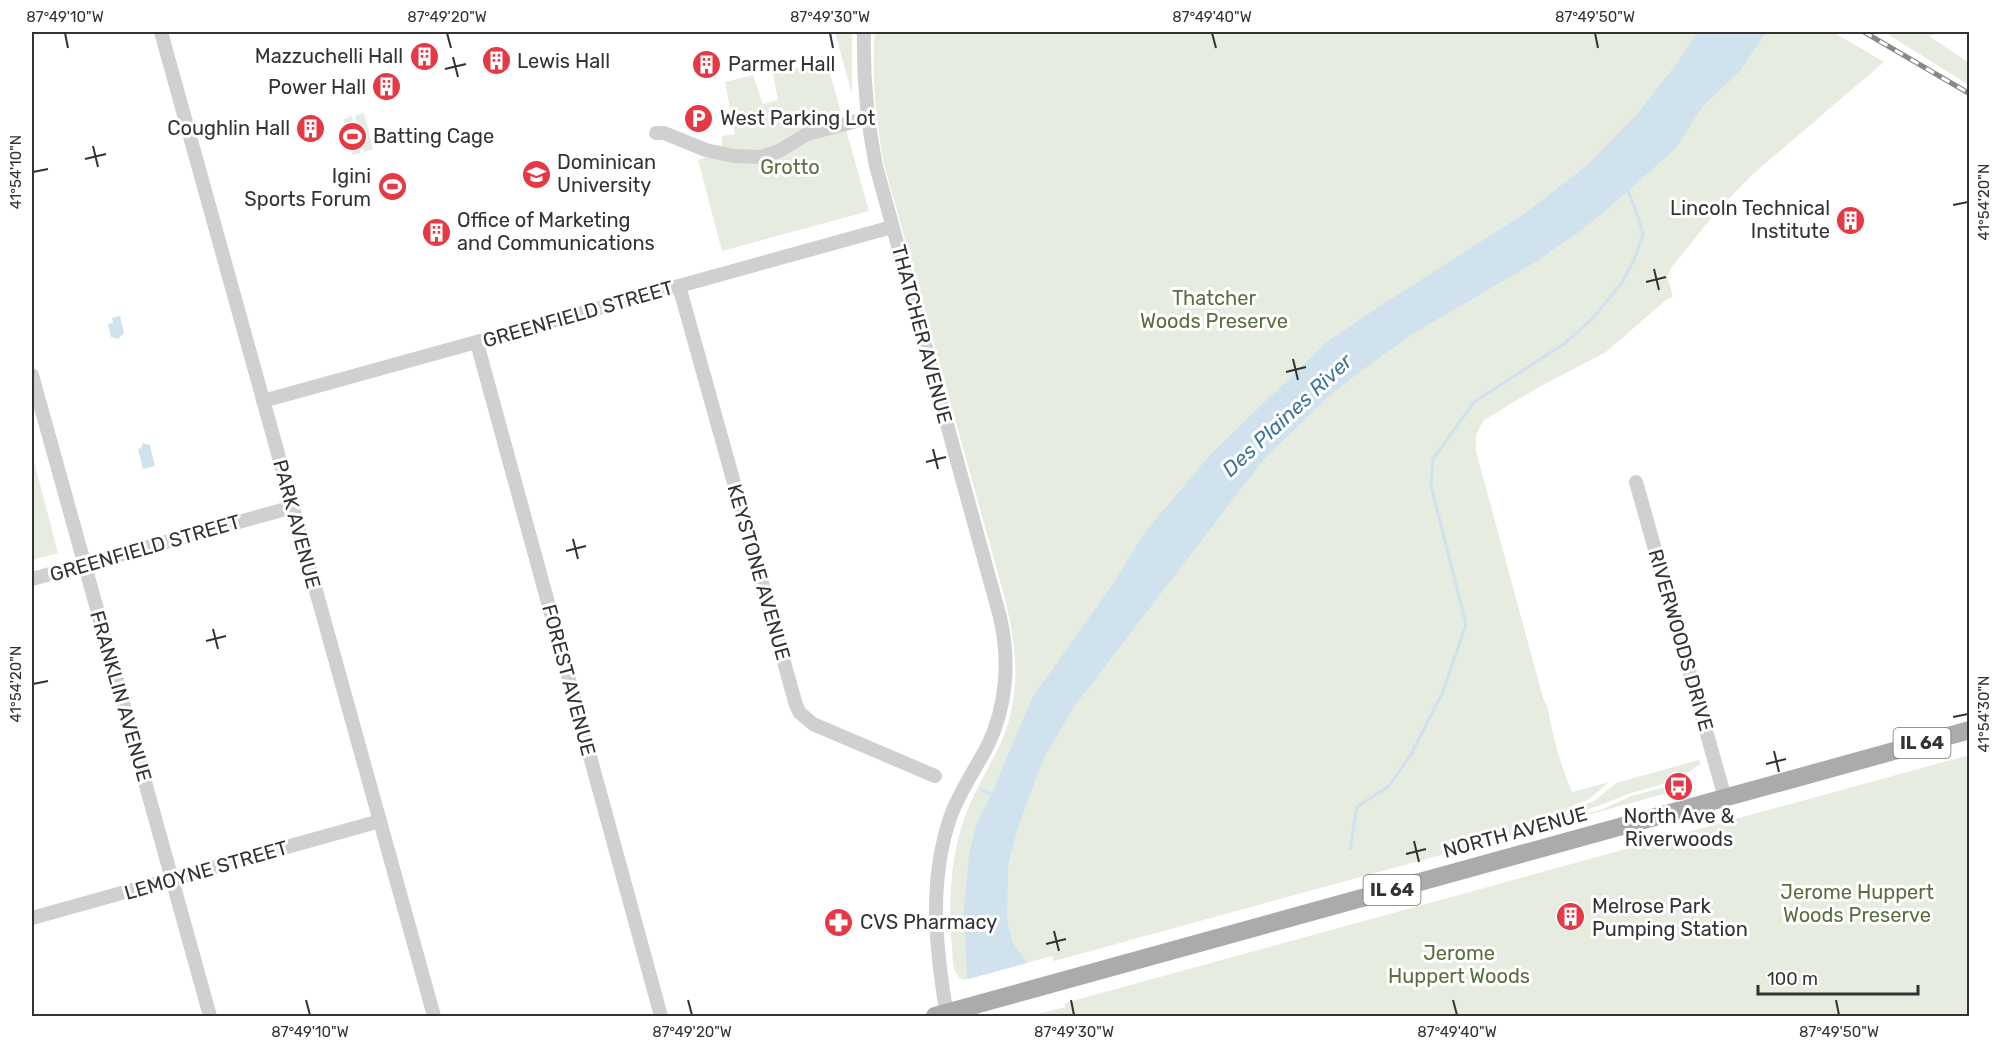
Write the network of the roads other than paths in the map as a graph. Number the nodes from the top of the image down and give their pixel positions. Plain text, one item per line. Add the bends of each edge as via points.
1 (161, 32) edge
2 (864, 32) edge
3 (867, 118) junction
4 (656, 133) dead end
5 (892, 227) junction
6 (679, 286) junction
7 (477, 343) junction
8 (32, 375) edge
9 (263, 401) junction
10 (1636, 482) dead end
11 (293, 507) junction
12 (84, 564) junction
13 (32, 579) edge
14 (1970, 730) edge
15 (934, 776) dead end
16 (1725, 798) junction
17 (380, 821) junction
18 (172, 879) junction
19 (32, 918) edge
20 (943, 1015) edge
21 (210, 1017) edge
22 (434, 1017) edge
23 (661, 1017) edge

1 - 9 street, PARK AVENUE
2 - 3 street, THATCHER AVENUE
3 - 4 street via 807,134 779,152 761,157 706,150
3 - 5 street, THATCHER AVENUE
5 - 6 street, GREENFIELD STREET
5 - 20 street, THATCHER AVENUE via 1005,645 1006,681 994,730 950,819 937,880 937,951
6 - 7 street, GREENFIELD STREET
6 - 15 street, KEYSTONE AVENUE via 800,713 813,724
7 - 9 street, GREENFIELD STREET
7 - 23 street, FOREST AVENUE
8 - 12 street, FRANKLIN AVENUE
9 - 11 street, PARK AVENUE
10 - 16 street, RIVERWOODS DRIVE
11 - 12 street, GREENFIELD STREET
11 - 17 street, PARK AVENUE
12 - 13 street, GREENFIELD STREET
12 - 18 street, FRANKLIN AVENUE
14 - 16 main road, NORTH AVENUE / IL 64
16 - 20 main road, NORTH AVENUE / IL 64
17 - 18 street, LEMOYNE STREET
17 - 22 street, PARK AVENUE
18 - 19 street, LEMOYNE STREET
18 - 21 street, FRANKLIN AVENUE

